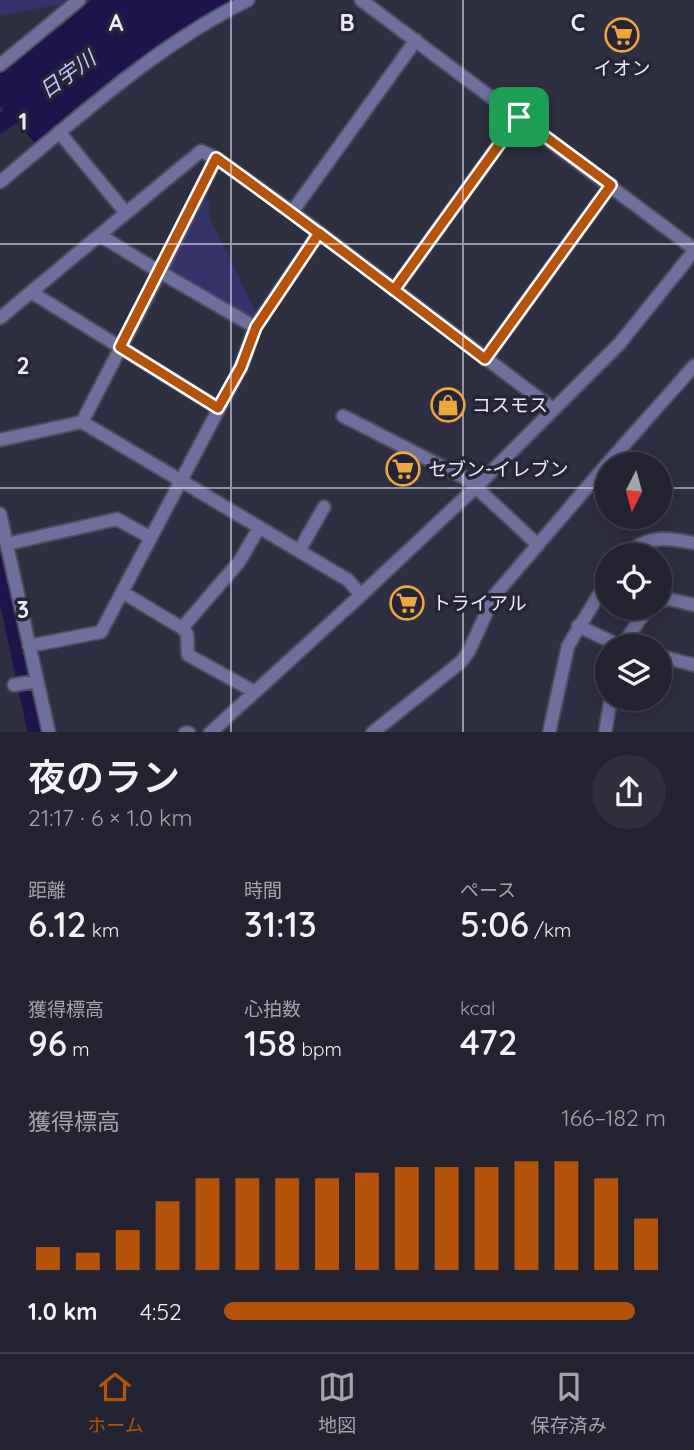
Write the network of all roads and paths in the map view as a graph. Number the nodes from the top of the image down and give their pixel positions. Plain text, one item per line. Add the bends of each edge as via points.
1 (79, 0) edge
2 (248, 0) edge
3 (362, 0) edge
4 (416, 40) junction
5 (0, 65) edge
6 (519, 117) junction
7 (59, 132) junction
8 (216, 158) junction
9 (0, 183) edge
10 (611, 185) junction
11 (292, 212) junction
12 (126, 213) junction
13 (319, 233) junction
14 (99, 235) junction
15 (694, 250) edge
16 (160, 272) junction
17 (394, 290) junction
18 (31, 292) junction
19 (0, 318) edge
20 (256, 327) junction
21 (120, 347) junction
22 (485, 359) junction
23 (694, 366) edge
24 (218, 408) junction
25 (553, 409) junction
26 (343, 416) dead end
27 (82, 422) junction
28 (0, 440) edge
29 (618, 452) edge
30 (595, 478) edge
31 (181, 482) junction
32 (476, 487) junction
33 (324, 507) dead end
34 (0, 514) edge
35 (259, 528) junction
36 (151, 538) junction
37 (644, 543) edge
38 (694, 543) edge
39 (7, 544) junction
40 (537, 544) junction
41 (299, 551) junction
42 (7, 578) edge
43 (122, 592) junction
44 (361, 595) junction
45 (595, 600) edge
46 (672, 600) edge
47 (694, 605) edge
48 (578, 626) junction
49 (182, 628) junction
50 (595, 634) edge
51 (29, 646) junction
52 (672, 659) edge
53 (694, 665) edge
54 (34, 681) junction
55 (16, 685) dead end
56 (256, 692) junction
57 (608, 711) edge
58 (49, 732) edge
59 (211, 732) edge
60 (373, 732) edge
61 (548, 732) edge
62 (604, 732) edge

1 - 5 street
2 - 7 street via 196,28
3 - 4 street
4 - 6 street
4 - 11 street
6 - 10 street
6 - 17 street
7 - 9 street
7 - 12 street
8 - 11 street
8 - 12 street via 201,151
8 - 16 street
10 - 15 street
10 - 22 street
11 - 13 street
12 - 14 street
13 - 17 street
13 - 20 street
14 - 16 street
14 - 18 street
15 - 25 street via 620,343
16 - 20 street
16 - 21 street
17 - 22 street
18 - 19 street
18 - 21 street
20 - 24 street
21 - 24 street
21 - 27 street
22 - 25 street
23 - 29 street
24 - 31 street
25 - 32 street
26 - 32 street
27 - 28 street
27 - 31 street
30 - 40 street
31 - 35 street
31 - 36 street
32 - 40 street
32 - 44 street
33 - 41 street
34 - 39 street
35 - 41 street
35 - 49 street via 239,562
36 - 39 street via 117,519
36 - 43 street
37 - 38 street via 665,537
39 - 42 street
40 - 60 street via 494,596 461,662
41 - 44 street via 348,580
42 - 51 street
43 - 49 street
43 - 51 street via 101,632
44 - 56 street
45 - 48 street
46 - 47 street
48 - 50 street
48 - 61 street via 563,662
49 - 56 street via 187,634 188,655
51 - 54 street
52 - 53 street
54 - 55 street
54 - 58 street
56 - 59 street
57 - 62 street

